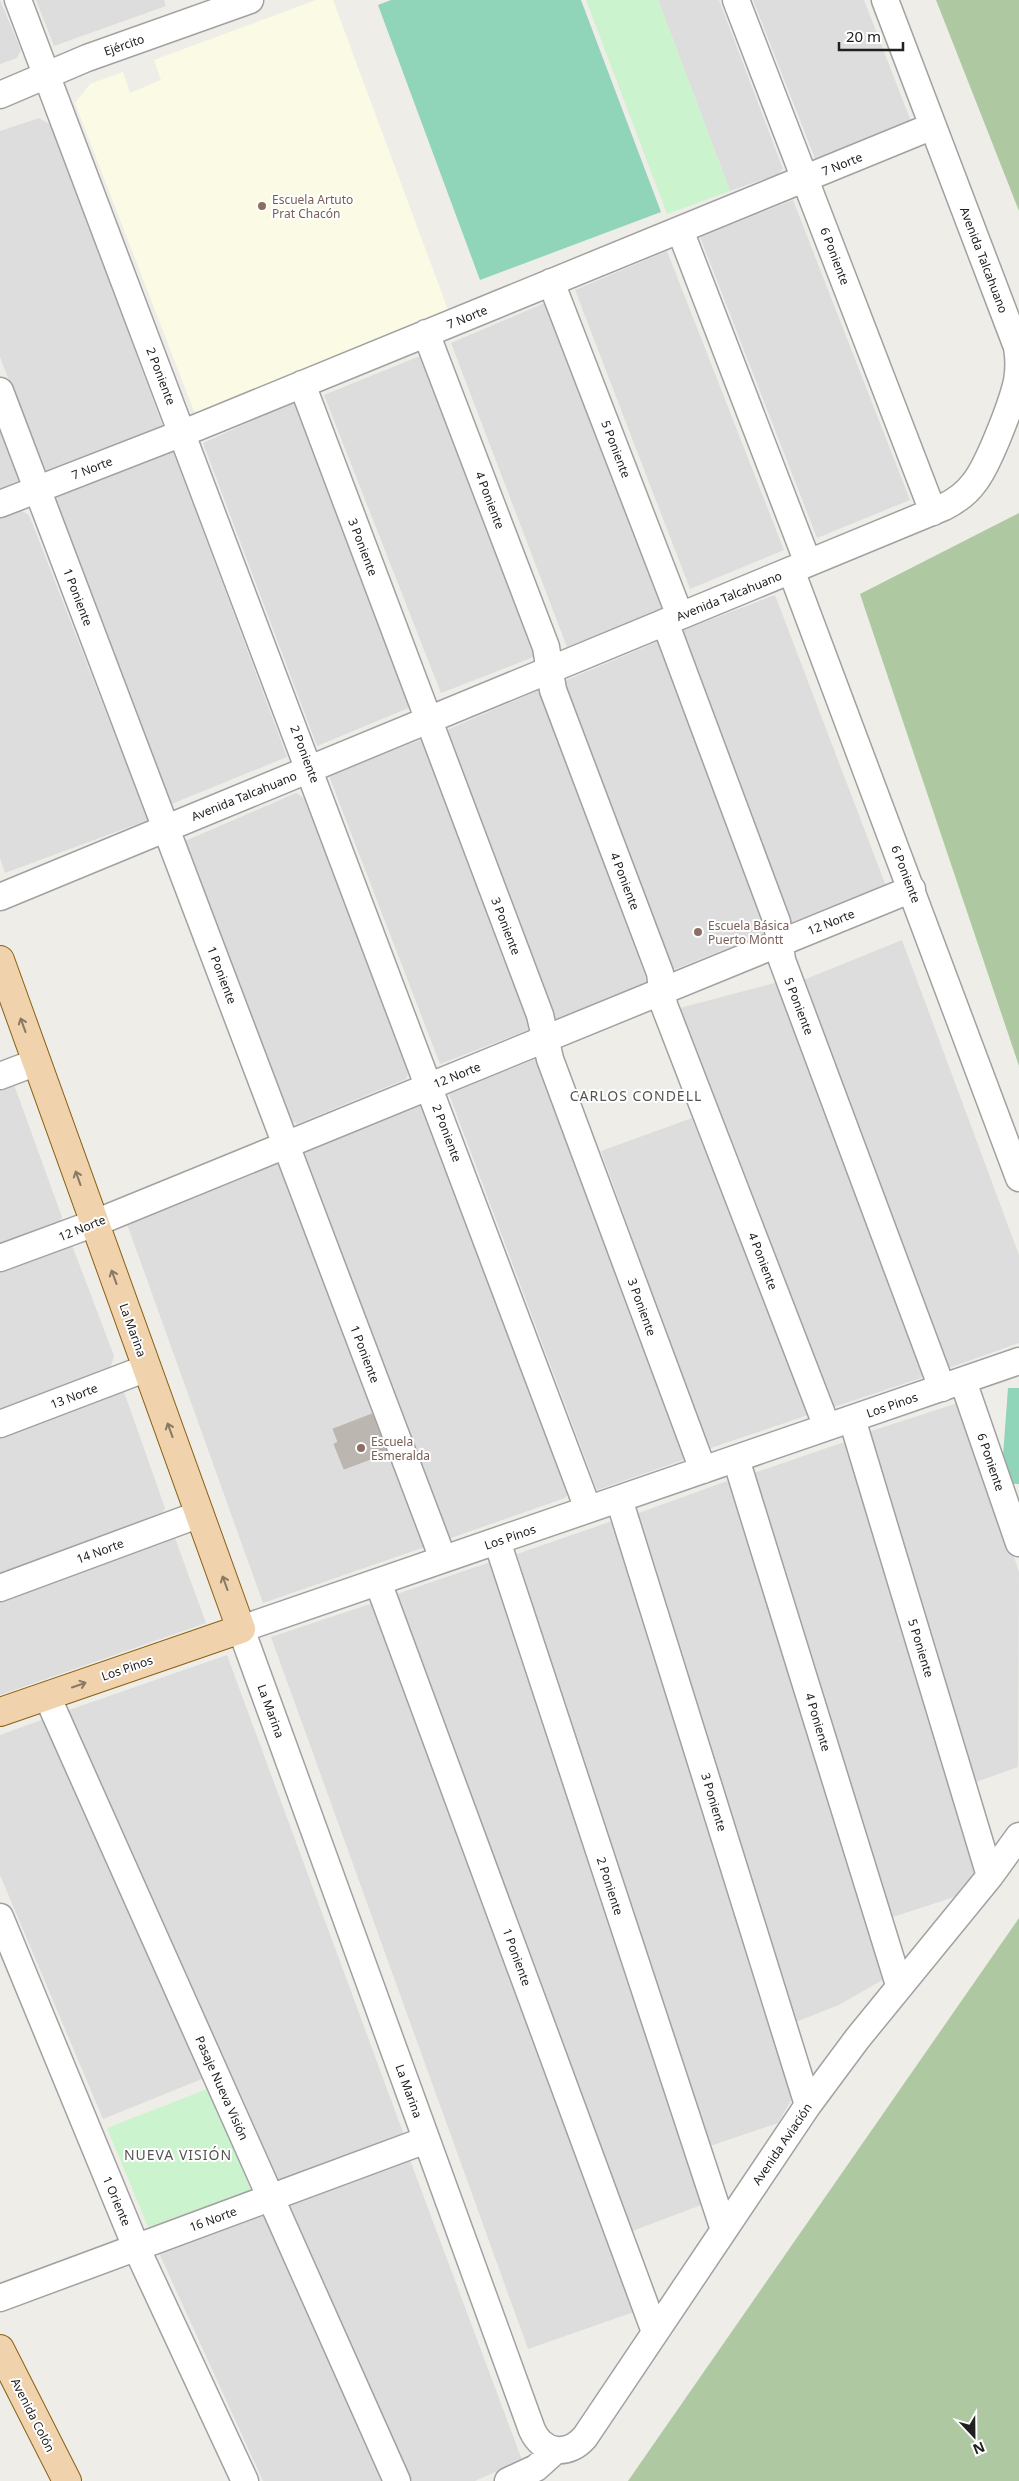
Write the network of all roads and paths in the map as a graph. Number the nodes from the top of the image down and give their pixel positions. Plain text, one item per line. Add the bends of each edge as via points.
1 (18, 0) edge
2 (250, 0) edge
3 (736, 0) edge
4 (885, 0) edge
5 (190, 10) edge
6 (47, 75) junction
7 (0, 95) edge
8 (933, 126) junction
9 (805, 179) junction
10 (680, 230) junction
11 (552, 282) junction
12 (426, 333) junction
13 (302, 384) junction
14 (0, 391) edge
15 (183, 433) junction
16 (37, 490) junction
17 (0, 504) edge
18 (933, 512) junction
19 (800, 567) junction
20 (672, 619) junction
21 (549, 670) junction
22 (428, 720) junction
23 (310, 769) junction
24 (166, 828) junction
25 (912, 889) junction
26 (0, 896) edge
27 (780, 943) junction
28 (0, 960) edge
29 (662, 991) junction
30 (546, 1039) junction
31 (37, 1062) junction
32 (0, 1076) edge
33 (430, 1086) junction
34 (286, 1145) junction
35 (1019, 1178) edge
36 (95, 1224) junction
37 (0, 1258) edge
38 (1019, 1361) edge
39 (148, 1368) junction
40 (952, 1384) junction
41 (852, 1419) junction
42 (0, 1424) edge
43 (827, 1427) junction
44 (736, 1458) junction
45 (703, 1470) junction
46 (620, 1499) junction
47 (588, 1509) junction
48 (200, 1514) junction
49 (497, 1541) junction
50 (1019, 1543) edge
51 (444, 1559) junction
52 (378, 1582) junction
53 (0, 1588) edge
54 (241, 1629) junction
55 (47, 1696) junction
56 (0, 1712) edge
57 (1019, 1836) edge
58 (990, 1876) junction
59 (0, 1917) edge
60 (900, 1985) junction
61 (808, 2105) junction
62 (426, 2140) junction
63 (271, 2198) junction
64 (724, 2230) junction
65 (136, 2247) junction
66 (0, 2298) edge
67 (655, 2332) junction
68 (0, 2349) edge
69 (555, 2451) junction
70 (67, 2481) edge
71 (245, 2481) edge
72 (397, 2481) edge
73 (508, 2481) edge

1 - 6 street, 2 Poniente
2 - 5 street, Ejército
3 - 9 street, 6 Poniente
4 - 8 street, Avenida Talcahuano
5 - 6 street, Ejército
6 - 7 street, Ejército
6 - 15 street, 2 Poniente
8 - 9 street, 7 Norte
8 - 18 street, Avenida Talcahuano via 1013,335 1019,359 1014,391 980,474 961,497
9 - 10 street, 7 Norte
9 - 18 street, 6 Poniente
10 - 11 street, 7 Norte
10 - 19 street, 6 Poniente
11 - 12 street, 7 Norte
11 - 20 street, 5 Poniente
12 - 13 street, 7 Norte
12 - 21 street, 4 Poniente via 546,647
13 - 15 street, 7 Norte
13 - 22 street, 3 Poniente
14 - 16 street, 1 Poniente
15 - 16 street, 7 Norte
15 - 23 street, 2 Poniente
16 - 17 street, 7 Norte
16 - 24 street, 1 Poniente
18 - 19 street, Avenida Talcahuano
19 - 20 street, Avenida Talcahuano
19 - 25 street, 6 Poniente
20 - 21 street, Avenida Talcahuano
20 - 27 street, 5 Poniente via 777,922
21 - 22 street, Avenida Talcahuano
21 - 29 street, 4 Poniente via 553,690 660,973
22 - 23 street, Avenida Talcahuano
22 - 30 street, 3 Poniente via 540,1015
23 - 24 street, Avenida Talcahuano
23 - 33 street, 2 Poniente
24 - 26 street, Avenida Talcahuano
24 - 34 street, 1 Poniente
25 - 27 street, 12 Norte
25 - 35 street, 6 Poniente
27 - 29 street, 12 Norte
27 - 40 street, 5 Poniente via 782,960
31 -> 28 main road, La Marina
29 - 30 street, 12 Norte
29 - 43 street, 4 Poniente via 664,1006
30 - 33 street, 12 Norte
30 - 45 street, 3 Poniente via 550,1059
31 - 32 street
36 -> 31 main road, La Marina
33 - 34 street, 12 Norte
33 - 47 street, 2 Poniente
34 - 36 street, 12 Norte
34 - 51 street, 1 Poniente
36 - 37 street, 12 Norte
39 -> 36 main road, La Marina
38 - 40 street, Los Pinos
39 - 42 street, 13 Norte
48 -> 39 main road, La Marina
40 - 41 street, Los Pinos
40 - 50 street, 6 Poniente
41 - 43 street, Los Pinos
41 - 58 street, 5 Poniente
43 - 44 street, Los Pinos
44 - 45 street, Los Pinos
44 - 60 street, 4 Poniente
45 - 46 street, Los Pinos
46 - 47 street, Los Pinos
46 - 61 street, 3 Poniente
47 - 49 street, Los Pinos
48 - 53 street, 14 Norte
54 -> 48 main road, La Marina
49 - 51 street, Los Pinos
49 - 64 street, 2 Poniente
51 - 52 street, Los Pinos
52 - 54 street, Los Pinos
52 - 67 street, 1 Poniente
55 -> 54 main road, Los Pinos
54 - 62 street, La Marina
55 - 56 main road, Los Pinos
55 - 63 street, Pasaje Nueva Visión
57 - 58 street, Avenida Aviación
58 - 60 street, Avenida Aviación
59 - 65 street, 1 Oriente
60 - 61 street, Avenida Aviación
61 - 64 street, Avenida Aviación
62 - 63 street, 16 Norte
62 - 69 street, La Marina via 532,2430 540,2444
63 - 65 street, 16 Norte
63 - 72 street, Pasaje Nueva Visión
64 - 67 street, Avenida Aviación
65 - 66 street, 16 Norte
65 - 71 street, 1 Oriente
67 - 69 street, Avenida Aviación via 585,2437 572,2448
68 - 70 main road, Avenida Colón
69 - 73 street via 536,2468

